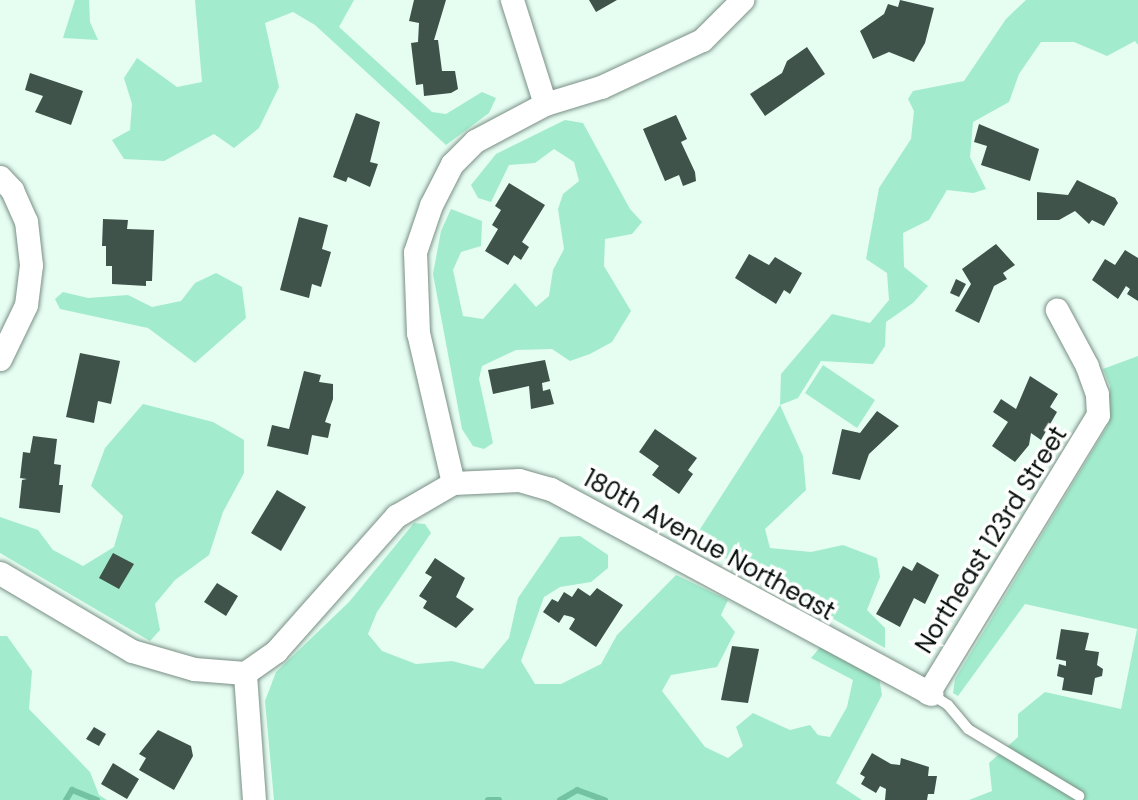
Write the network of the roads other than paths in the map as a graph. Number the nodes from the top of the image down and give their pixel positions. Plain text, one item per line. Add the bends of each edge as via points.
1 (512, 0) edge
2 (742, 0) edge
3 (545, 104) junction
4 (0, 177) edge
5 (1057, 310) dead end
6 (0, 359) edge
7 (453, 483) junction
8 (0, 573) edge
9 (245, 673) junction
10 (929, 693) junction
11 (1079, 796) dead end
12 (254, 800) edge

1 - 3 street
2 - 3 street via 702,40 680,52 601,87
3 - 7 street via 475,141 452,164 415,252 418,333
4 - 6 street via 12,190 26,221 31,265 26,305
5 - 10 street, Northeast 123rd Street via 1087,366 1097,394 1098,415
7 - 9 street via 396,516 276,651
7 - 10 street, 180th Avenue Northeast via 519,480 551,489
8 - 9 street via 132,651 194,669
9 - 12 street
10 - 11 lane via 948,705 968,729

